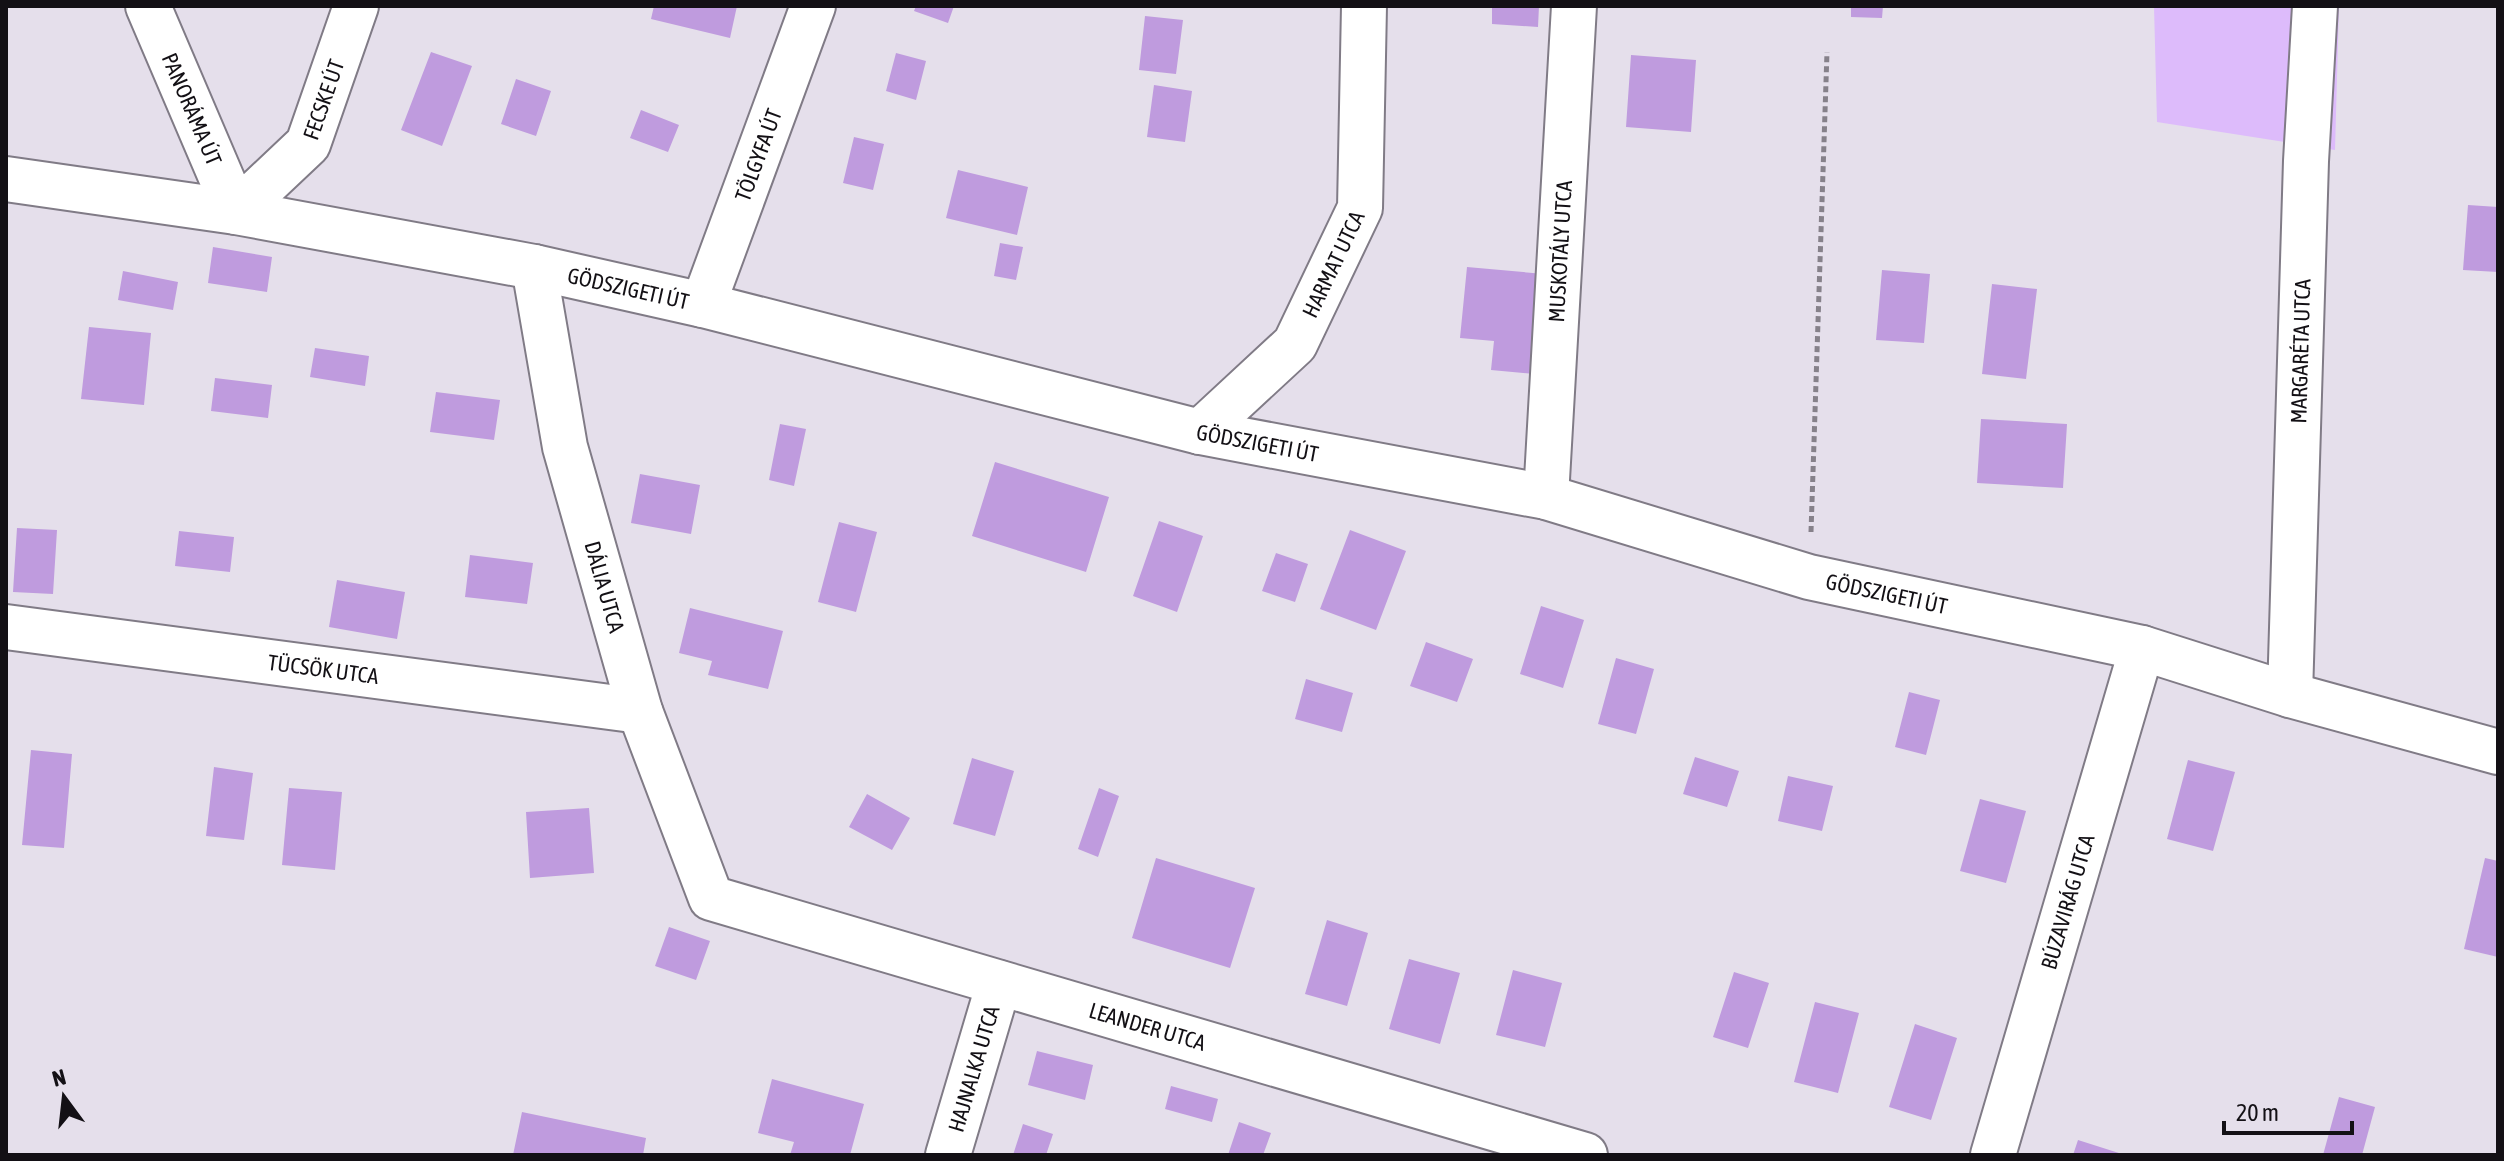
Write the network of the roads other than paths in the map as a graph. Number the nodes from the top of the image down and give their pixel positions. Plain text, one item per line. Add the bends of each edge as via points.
1 (148, 6) edge
2 (356, 6) edge
3 (813, 6) edge
4 (1364, 6) edge
5 (1574, 6) edge
6 (2315, 6) edge
7 (6, 179) edge
8 (236, 212) junction
9 (534, 267) junction
10 (703, 305) junction
11 (1200, 432) junction
12 (1546, 497) junction
13 (6, 627) edge
14 (2142, 648) junction
15 (2290, 695) junction
16 (640, 711) junction
17 (2498, 752) edge
18 (711, 898) joint
19 (999, 983) junction
20 (948, 1155) edge
21 (1585, 1155) edge
22 (1993, 1155) edge

1 - 8 street, PANORÁMA ÚT
2 - 8 street, FECSKE ÚT via 308,144
3 - 10 street, TÖLGYFA ÚT
4 - 11 street, HARMAT UTCA via 1360,208 1295,344
5 - 12 street, MUSKOTÁLY UTCA
6 - 15 street, MARGARÉTA UTCA
7 - 8 street, GÖDSZIGETI ÚT
8 - 9 street, GÖDSZIGETI ÚT
9 - 10 street, GÖDSZIGETI ÚT
9 - 16 street, DÁLIA UTCA via 565,447
10 - 11 street, GÖDSZIGETI ÚT
11 - 12 street, GÖDSZIGETI ÚT
12 - 14 street, GÖDSZIGETI ÚT via 1809,577
13 - 16 street, TÜCSÖK UTCA
14 - 15 street, GÖDSZIGETI ÚT
14 - 22 street, BÚZAVIRÁG UTCA
15 - 17 street, GÖDSZIGETI ÚT
16 - 18 street, DÁLIA UTCA
18 - 19 street, LEANDER UTCA
19 - 20 street, HAJNALKA UTCA
19 - 21 street, LEANDER UTCA

